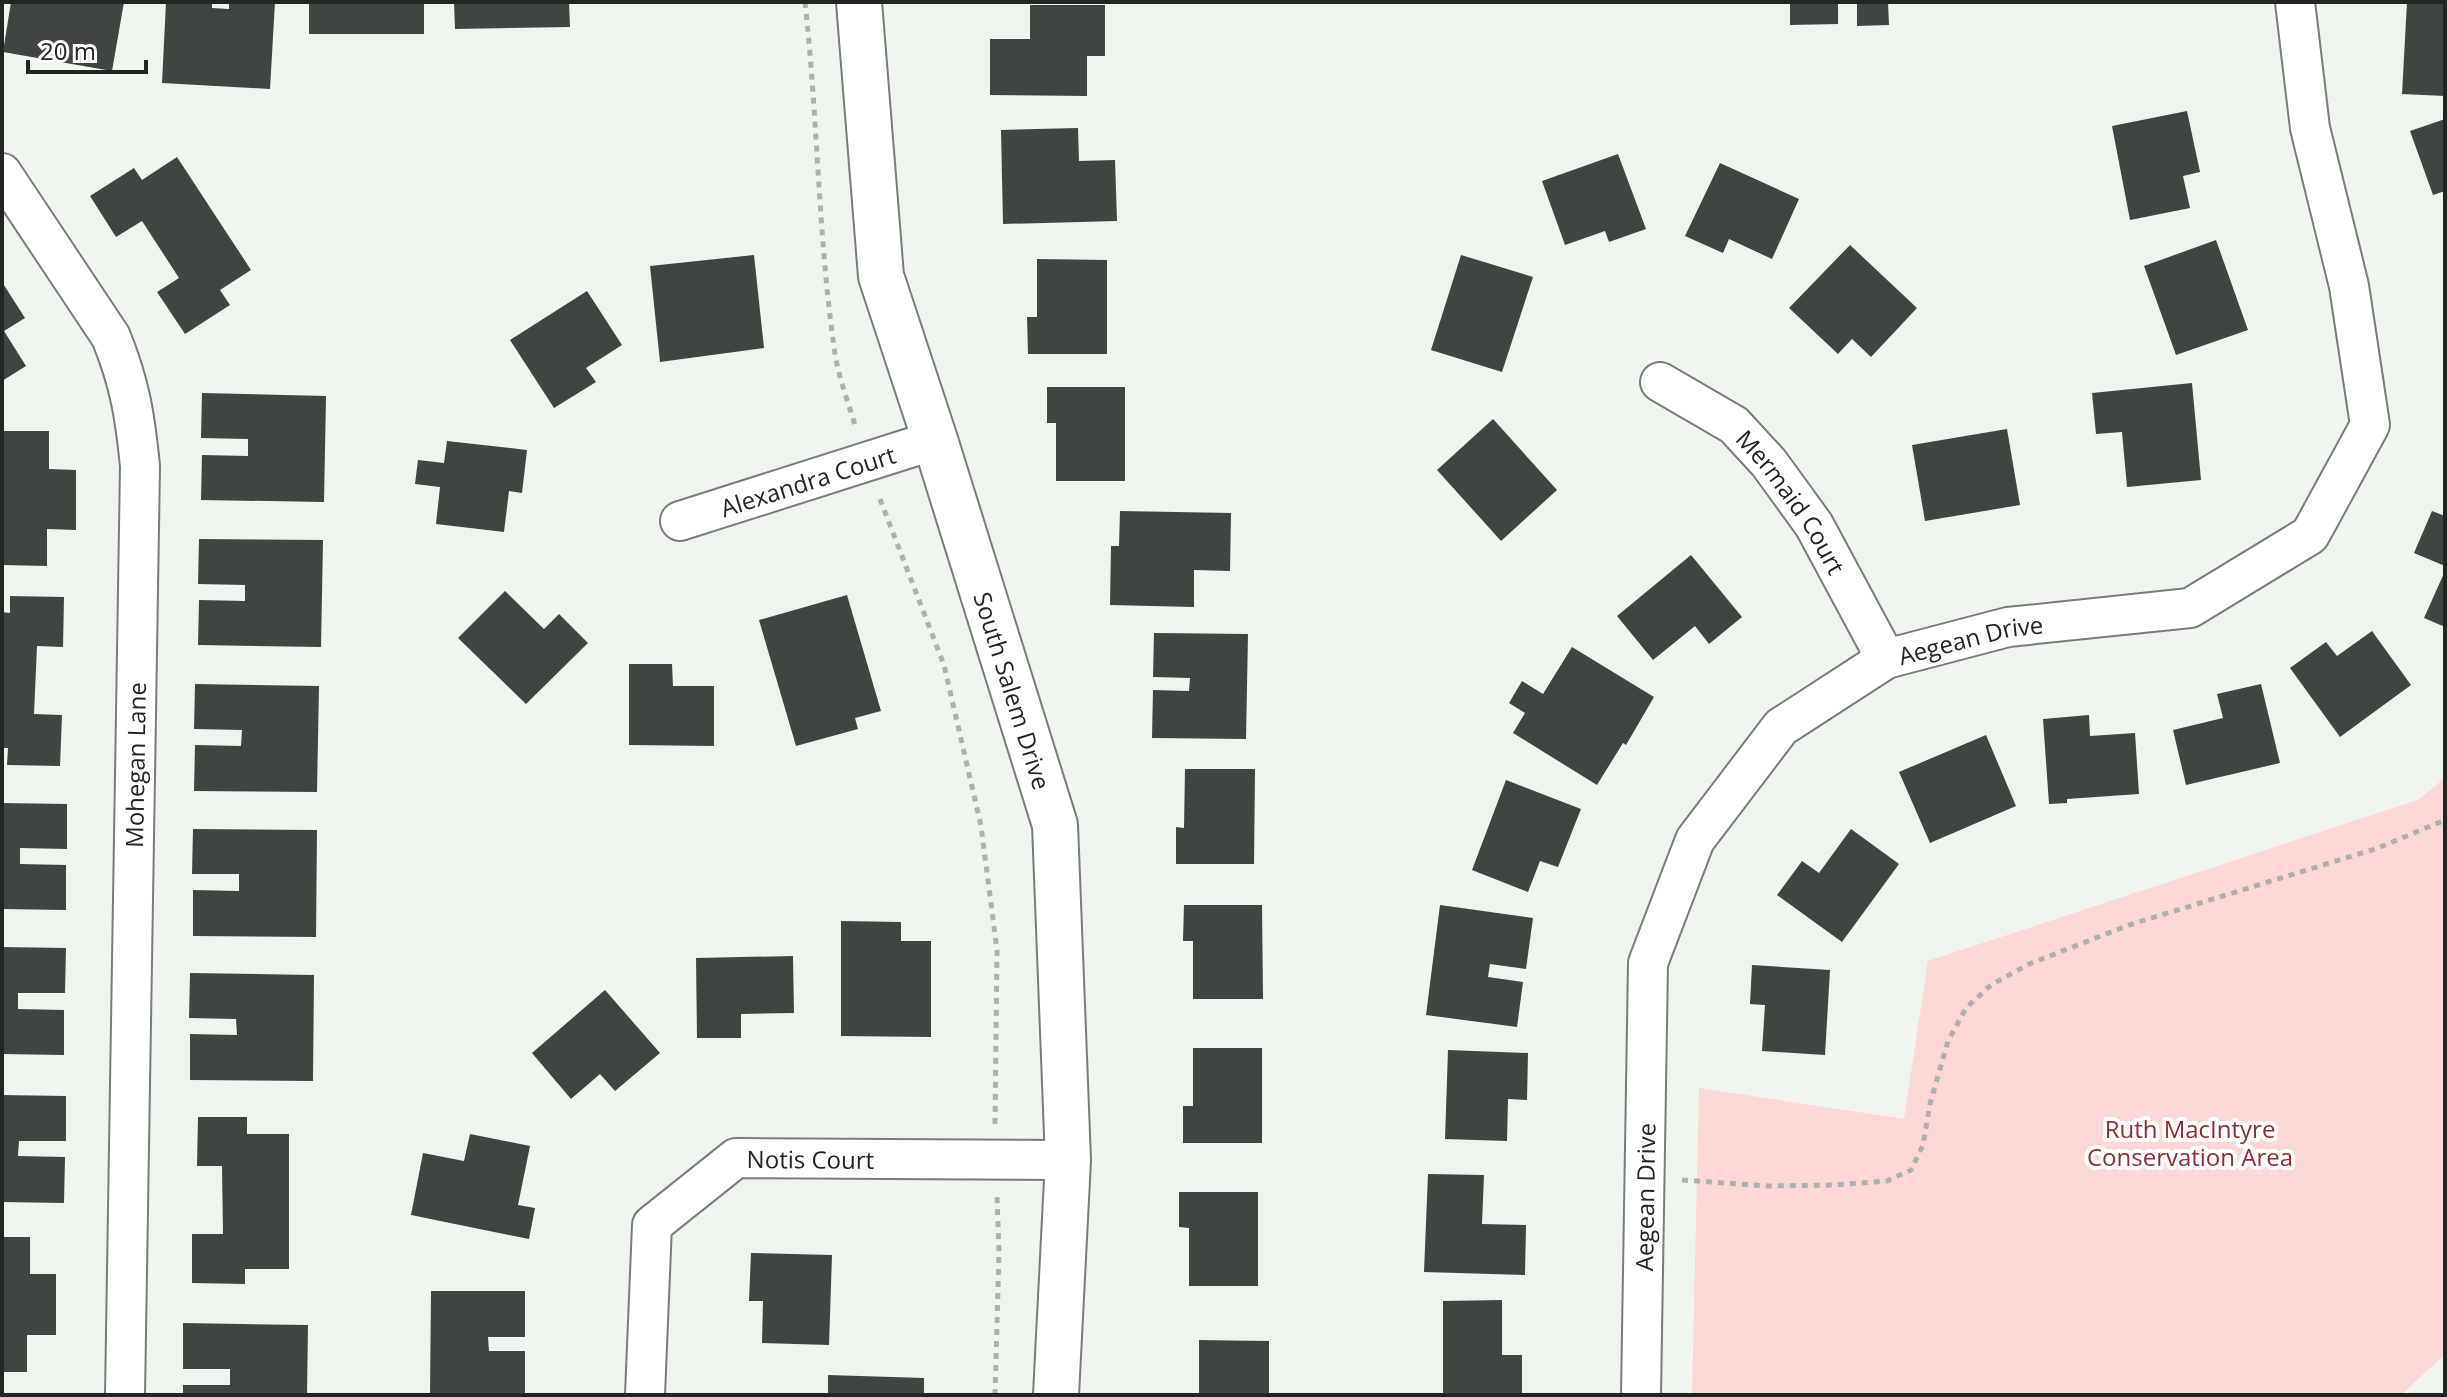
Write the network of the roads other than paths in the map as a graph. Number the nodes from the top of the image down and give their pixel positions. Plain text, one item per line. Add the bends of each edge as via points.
1 (859, 2) edge
2 (2295, 2) edge
3 (2, 173) edge
4 (1660, 382) dead end
5 (935, 440) junction
6 (680, 521) dead end
7 (1886, 659) junction
8 (1068, 1160) junction
9 (125, 1395) edge
10 (645, 1395) edge
11 (1056, 1395) edge
12 (1641, 1395) edge

1 - 5 street, South Salem Drive via 881,276
2 - 7 street, Aegean Drive via 2310,128 2349,286 2370,425 2310,535 2190,608 2008,627
3 - 9 street, Mohegan Lane via 111,337 135,412 140,466
4 - 7 street, Mermaid Court via 1734,425 1769,463 1814,525
5 - 6 street, Alexandra Court
5 - 8 street, South Salem Drive via 1055,825
7 - 12 street, Aegean Drive via 1781,727 1695,840 1648,963
8 - 10 street, Notis Court via 736,1158 652,1225
8 - 11 street, South Salem Drive

